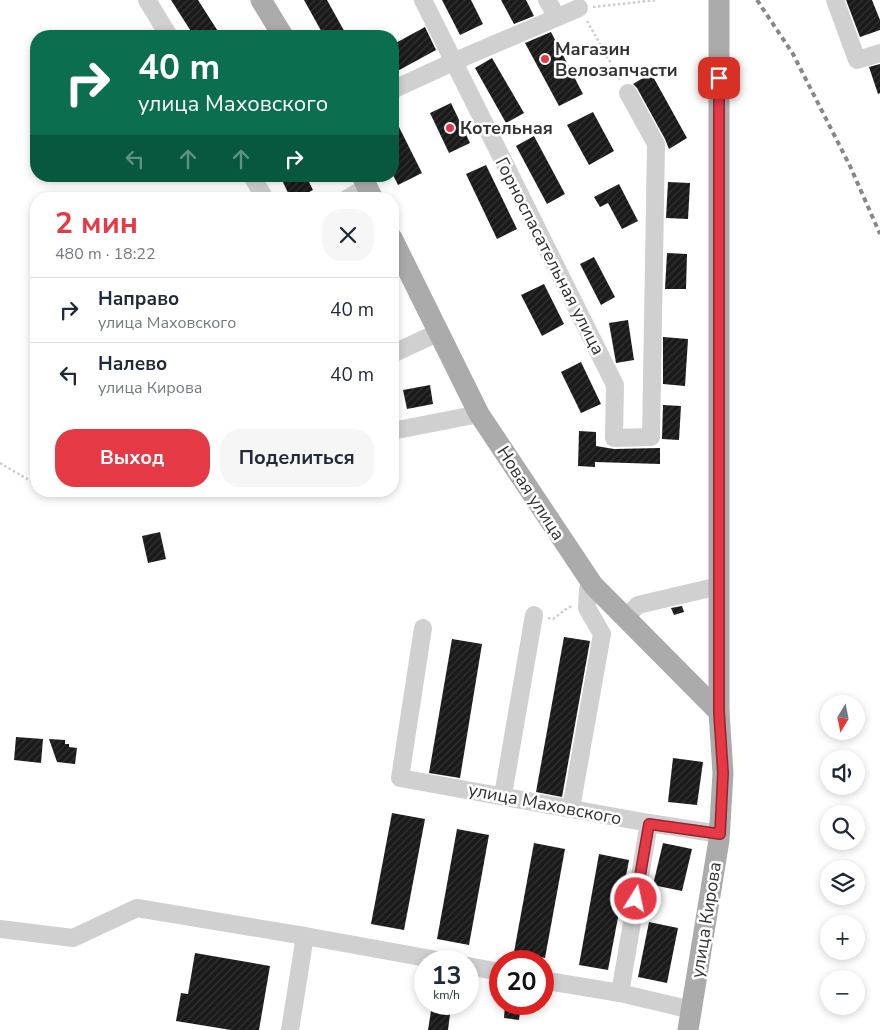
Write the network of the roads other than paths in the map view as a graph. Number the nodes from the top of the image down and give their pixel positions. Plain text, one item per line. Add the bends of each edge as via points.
1 (147, 0) edge
2 (261, 0) edge
3 (423, 0) edge
4 (547, 0) edge
5 (719, 0) edge
6 (834, 0) edge
7 (579, 8) road end
8 (557, 18) junction
9 (165, 30) edge
10 (278, 30) edge
11 (880, 52) edge
12 (453, 62) junction
13 (399, 87) edge
14 (628, 93) road end
15 (399, 252) edge
16 (439, 332) junction
17 (399, 351) edge
18 (479, 414) junction
19 (399, 430) edge
20 (592, 586) junction
21 (719, 586) junction
22 (534, 615) road end
23 (625, 618) junction
24 (423, 628) dead end
25 (719, 712) junction
26 (503, 796) junction
27 (570, 808) junction
28 (649, 824) junction
29 (720, 834) junction
30 (0, 929) edge
31 (305, 936) junction
32 (414, 956) edge
33 (554, 982) edge
34 (620, 993) junction
35 (690, 1020) edge
36 (290, 1030) edge

1 - 9 street
2 - 10 main road
3 - 12 street, Горноспасательная улица
4 - 8 street
5 - 21 main road, улица Кирова
6 - 11 street via 857,60
7 - 8 street
8 - 12 street
12 - 13 street
12 - 14 street, Горноспасательная улица via 615,385 614,438 651,437 656,144
15 - 16 main road, Новая улица
16 - 17 street
16 - 18 main road, Новая улица
18 - 19 street
18 - 20 main road, Новая улица
20 - 23 main road, Новая улица
20 - 27 street via 588,589 587,608 602,634
21 - 23 street via 638,605
21 - 25 main road, улица Кирова
22 - 26 street
23 - 25 main road, Новая улица
24 - 26 street, улица Маховского via 400,778
25 - 29 main road, улица Кирова via 723,773
26 - 27 street, улица Маховского
27 - 28 street, улица Маховского
28 - 29 street, улица Маховского
28 - 34 street
29 - 35 main road, улица Кирова
30 - 31 street via 73,938 137,908
31 - 32 street
31 - 36 street
33 - 34 street
34 - 35 street

